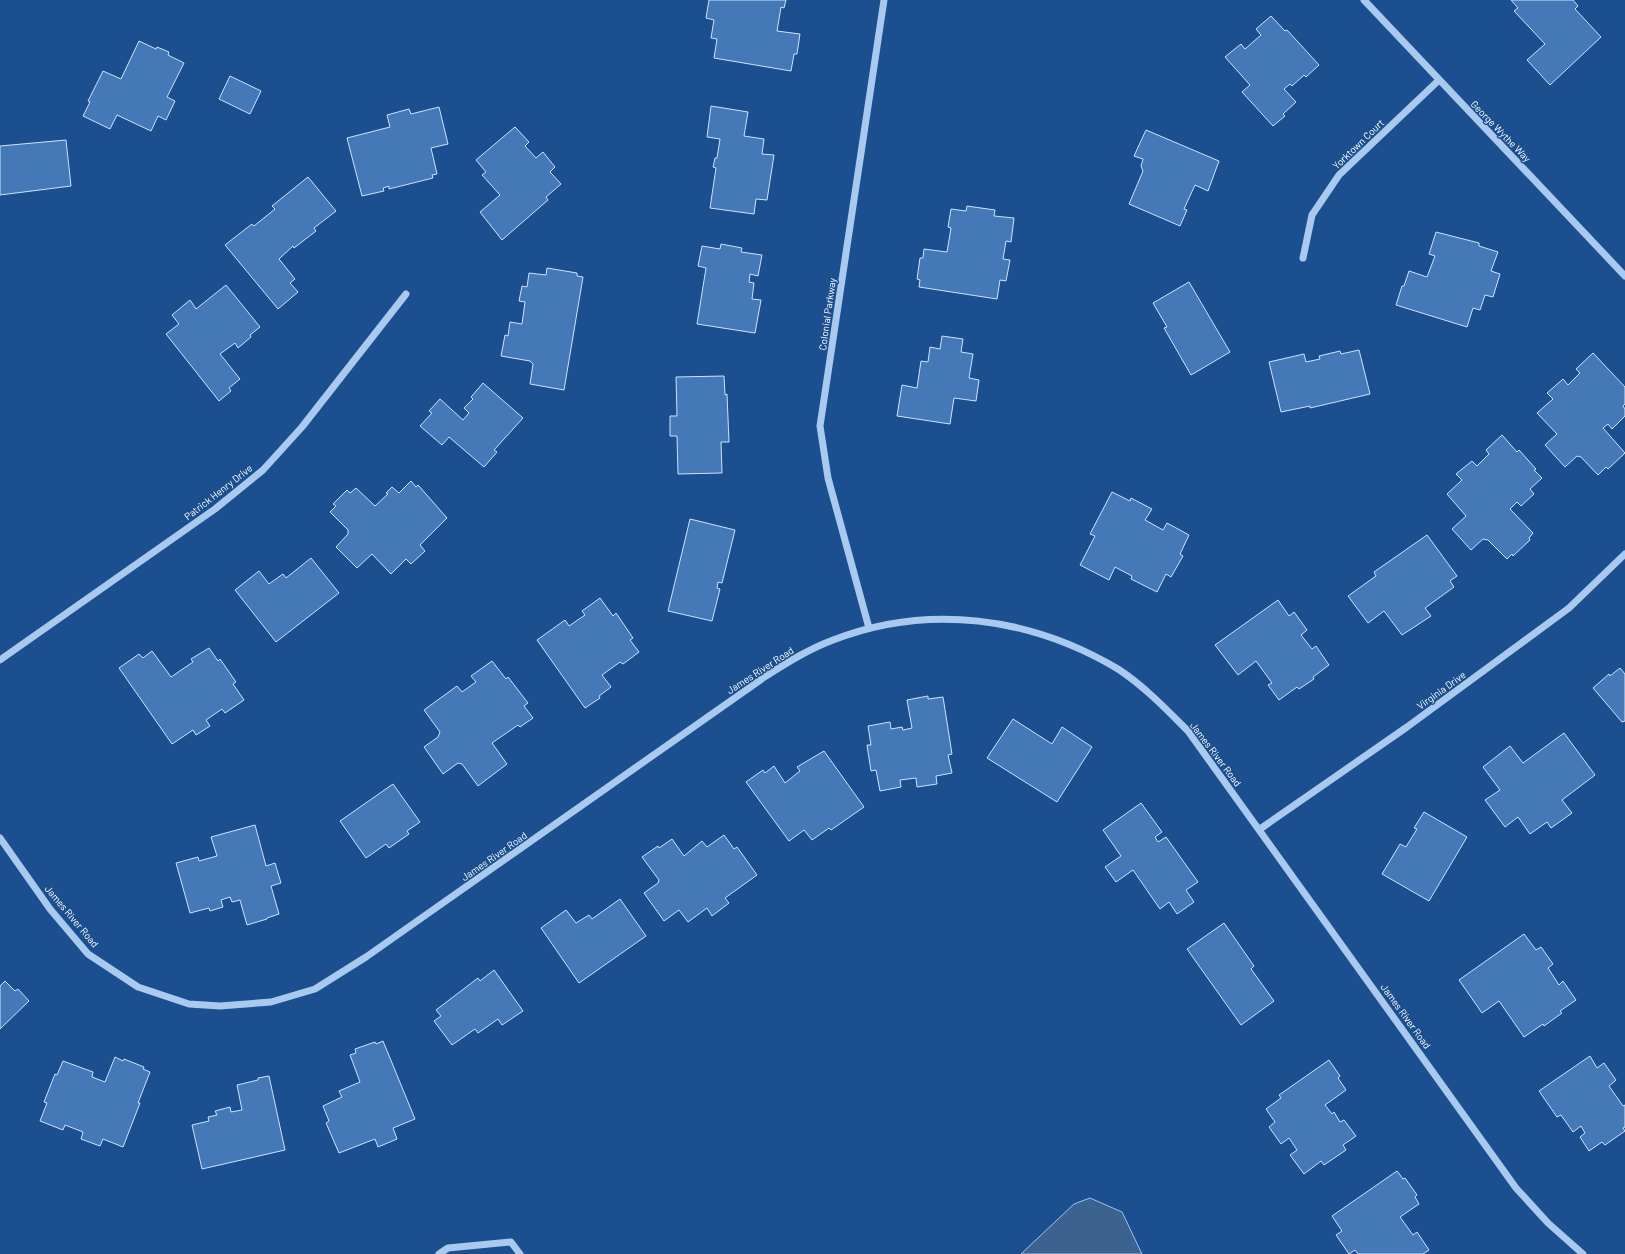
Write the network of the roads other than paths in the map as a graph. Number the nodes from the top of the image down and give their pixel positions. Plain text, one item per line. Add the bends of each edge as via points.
1 (884, 0) edge
2 (1364, 0) edge
3 (1439, 80) junction
4 (1303, 258) dead end
5 (1625, 276) edge
6 (406, 294) dead end
7 (1625, 554) edge
8 (869, 628) junction
9 (0, 660) edge
10 (1260, 829) junction
11 (0, 838) edge
12 (439, 1254) edge
13 (520, 1254) edge
14 (1583, 1254) edge

1 - 8 street, Colonial Parkway via 820,426 828,478
2 - 3 street, George Wythe Way
3 - 4 street, Yorktown Court via 1339,176 1312,215
3 - 5 street, George Wythe Way
6 - 9 street, Patrick Henry Drive via 302,427 263,470 215,509
7 - 10 street, Virginia Drive via 1563,612 1407,727
8 - 10 street, James River Road via 915,620 956,619 998,623 1038,633 1079,648 1119,670 1156,698 1188,731
8 - 11 street, James River Road via 832,640 793,659 366,957 315,989 271,1002 220,1006 189,1004 138,987 88,954 50,909
10 - 14 street, James River Road via 1516,1188 1548,1223
12 - 13 street via 448,1248 511,1242

